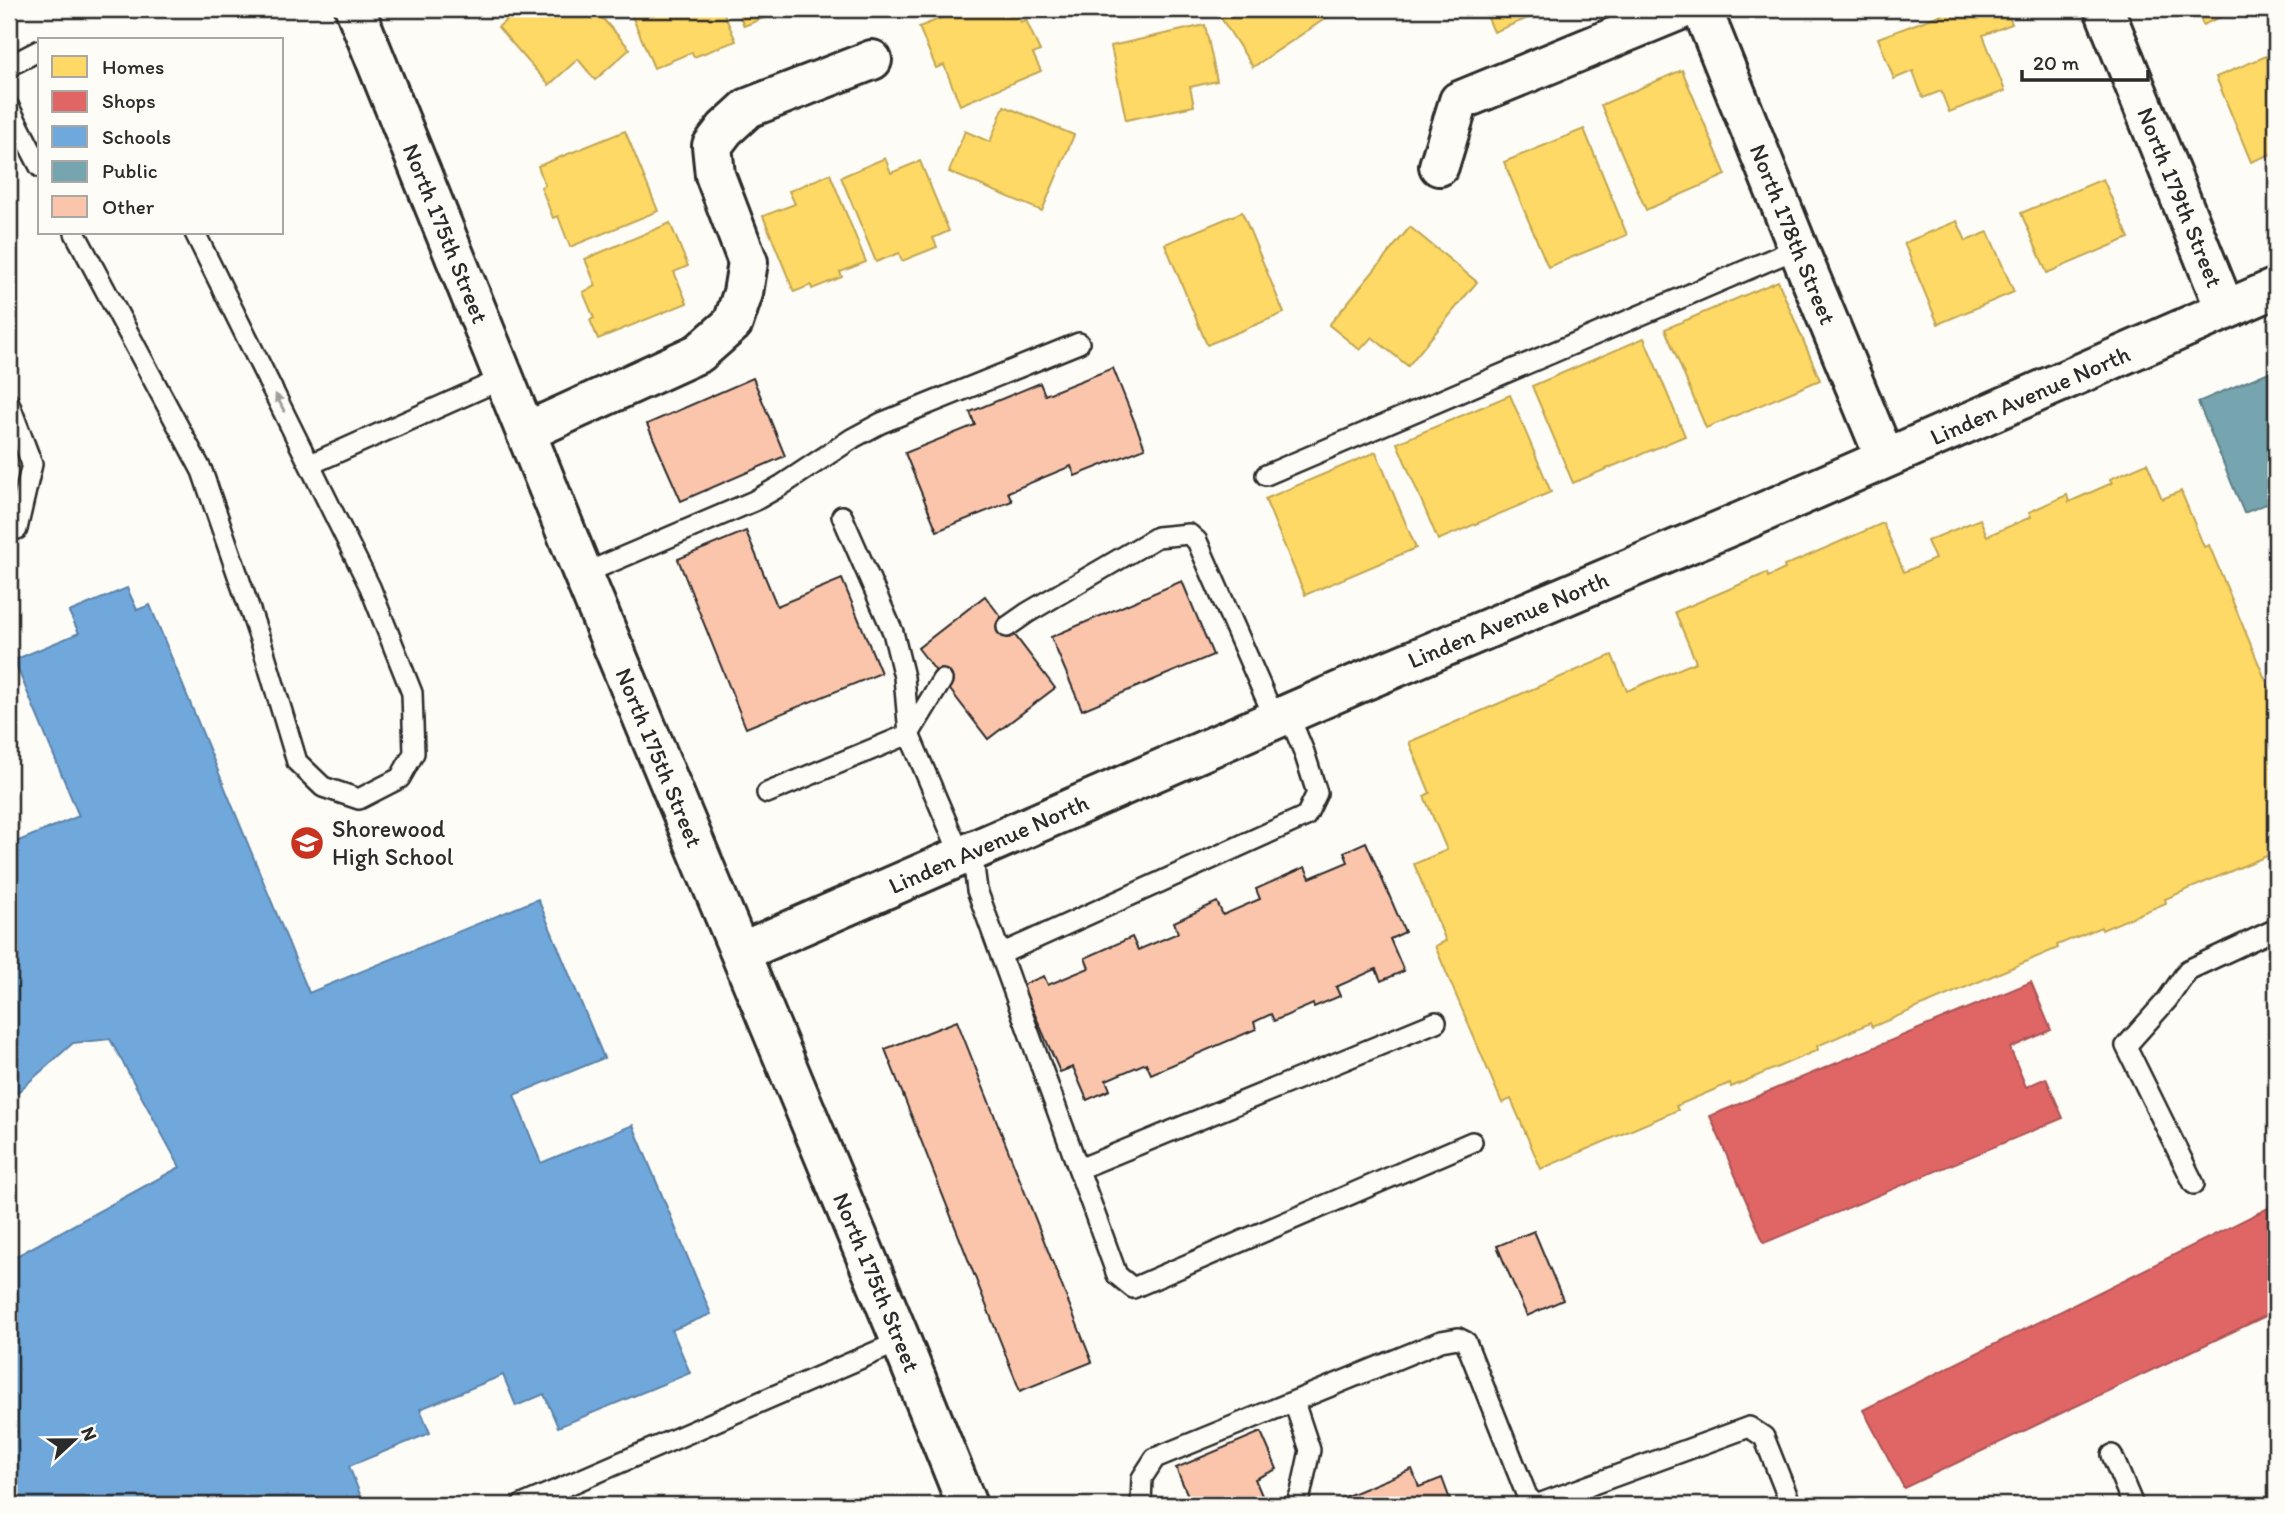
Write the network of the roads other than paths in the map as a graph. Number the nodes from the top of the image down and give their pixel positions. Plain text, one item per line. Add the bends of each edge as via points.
1 (355, 9) edge
2 (1683, 9) edge
3 (1702, 9) edge
4 (2104, 9) edge
5 (38, 51) edge
6 (873, 60) dead end
7 (9, 66) edge
8 (9, 107) edge
9 (38, 163) edge
10 (1439, 166) dead end
11 (76, 234) edge
12 (196, 234) edge
13 (1798, 248) junction
14 (2276, 288) edge
15 (2225, 309) junction
16 (1079, 343) dead end
17 (504, 378) junction
18 (9, 402) edge
19 (526, 432) junction
20 (1885, 458) junction
21 (311, 464) junction
22 (1266, 475) dead end
23 (842, 516) dead end
24 (9, 532) edge
25 (583, 574) junction
26 (1007, 627) dead end
27 (942, 680) dead end
28 (1282, 716) junction
29 (909, 734) junction
30 (767, 793) dead end
31 (966, 853) junction
32 (2276, 929) edge
33 (740, 952) junction
34 (1001, 954) junction
35 (1436, 1022) dead end
36 (1472, 1143) dead end
37 (1079, 1169) junction
38 (2194, 1184) dead end
39 (901, 1341) junction
40 (1294, 1402) junction
41 (2112, 1455) dead end
42 (522, 1505) edge
43 (967, 1505) edge
44 (1141, 1505) edge
45 (1296, 1505) edge
46 (1791, 1505) edge
47 (2133, 1505) edge

1 - 17 street, North 175th Street
2 - 10 street via 1459,101
3 - 13 street, North 178th Street
4 - 15 street, North 179th Street
5 - 7 lane
6 - 19 street via 748,108 712,146 715,175 748,262 733,323 699,353
8 - 9 lane
11 - 21 lane via 202,471 297,762 323,786 359,799 400,778 414,753 412,693 370,587
21 -> 12 lane
13 - 20 street, North 178th Street
13 - 22 lane
14 - 15 street, Linden Avenue North
15 - 20 street, Linden Avenue North
16 - 25 lane via 881,423 754,501
17 - 19 street, North 175th Street
17 - 21 lane
18 - 24 lane via 33,464 17,528
19 - 25 street, North 175th Street
20 - 28 street, Linden Avenue North
23 - 29 lane via 893,632 904,677
25 - 33 street, North 175th Street
26 - 28 lane via 1157,537 1189,534 1197,541
27 - 29 lane
28 - 31 street, Linden Avenue North
28 - 34 lane via 1317,793 1306,816
29 - 30 lane
29 - 31 lane
31 - 33 street, Linden Avenue North
31 - 34 lane
32 - 38 lane via 2188,970 2126,1046
33 - 39 street, North 175th Street
34 - 37 lane
35 - 37 lane
36 - 37 lane via 1133,1288 1117,1275
39 - 42 lane
39 - 43 street, North 175th Street
40 - 44 lane via 1155,1458 1142,1478
40 - 45 lane via 1310,1450
40 - 46 lane via 1458,1338 1466,1342 1527,1496 1536,1504 1749,1427 1764,1437
41 - 47 lane

